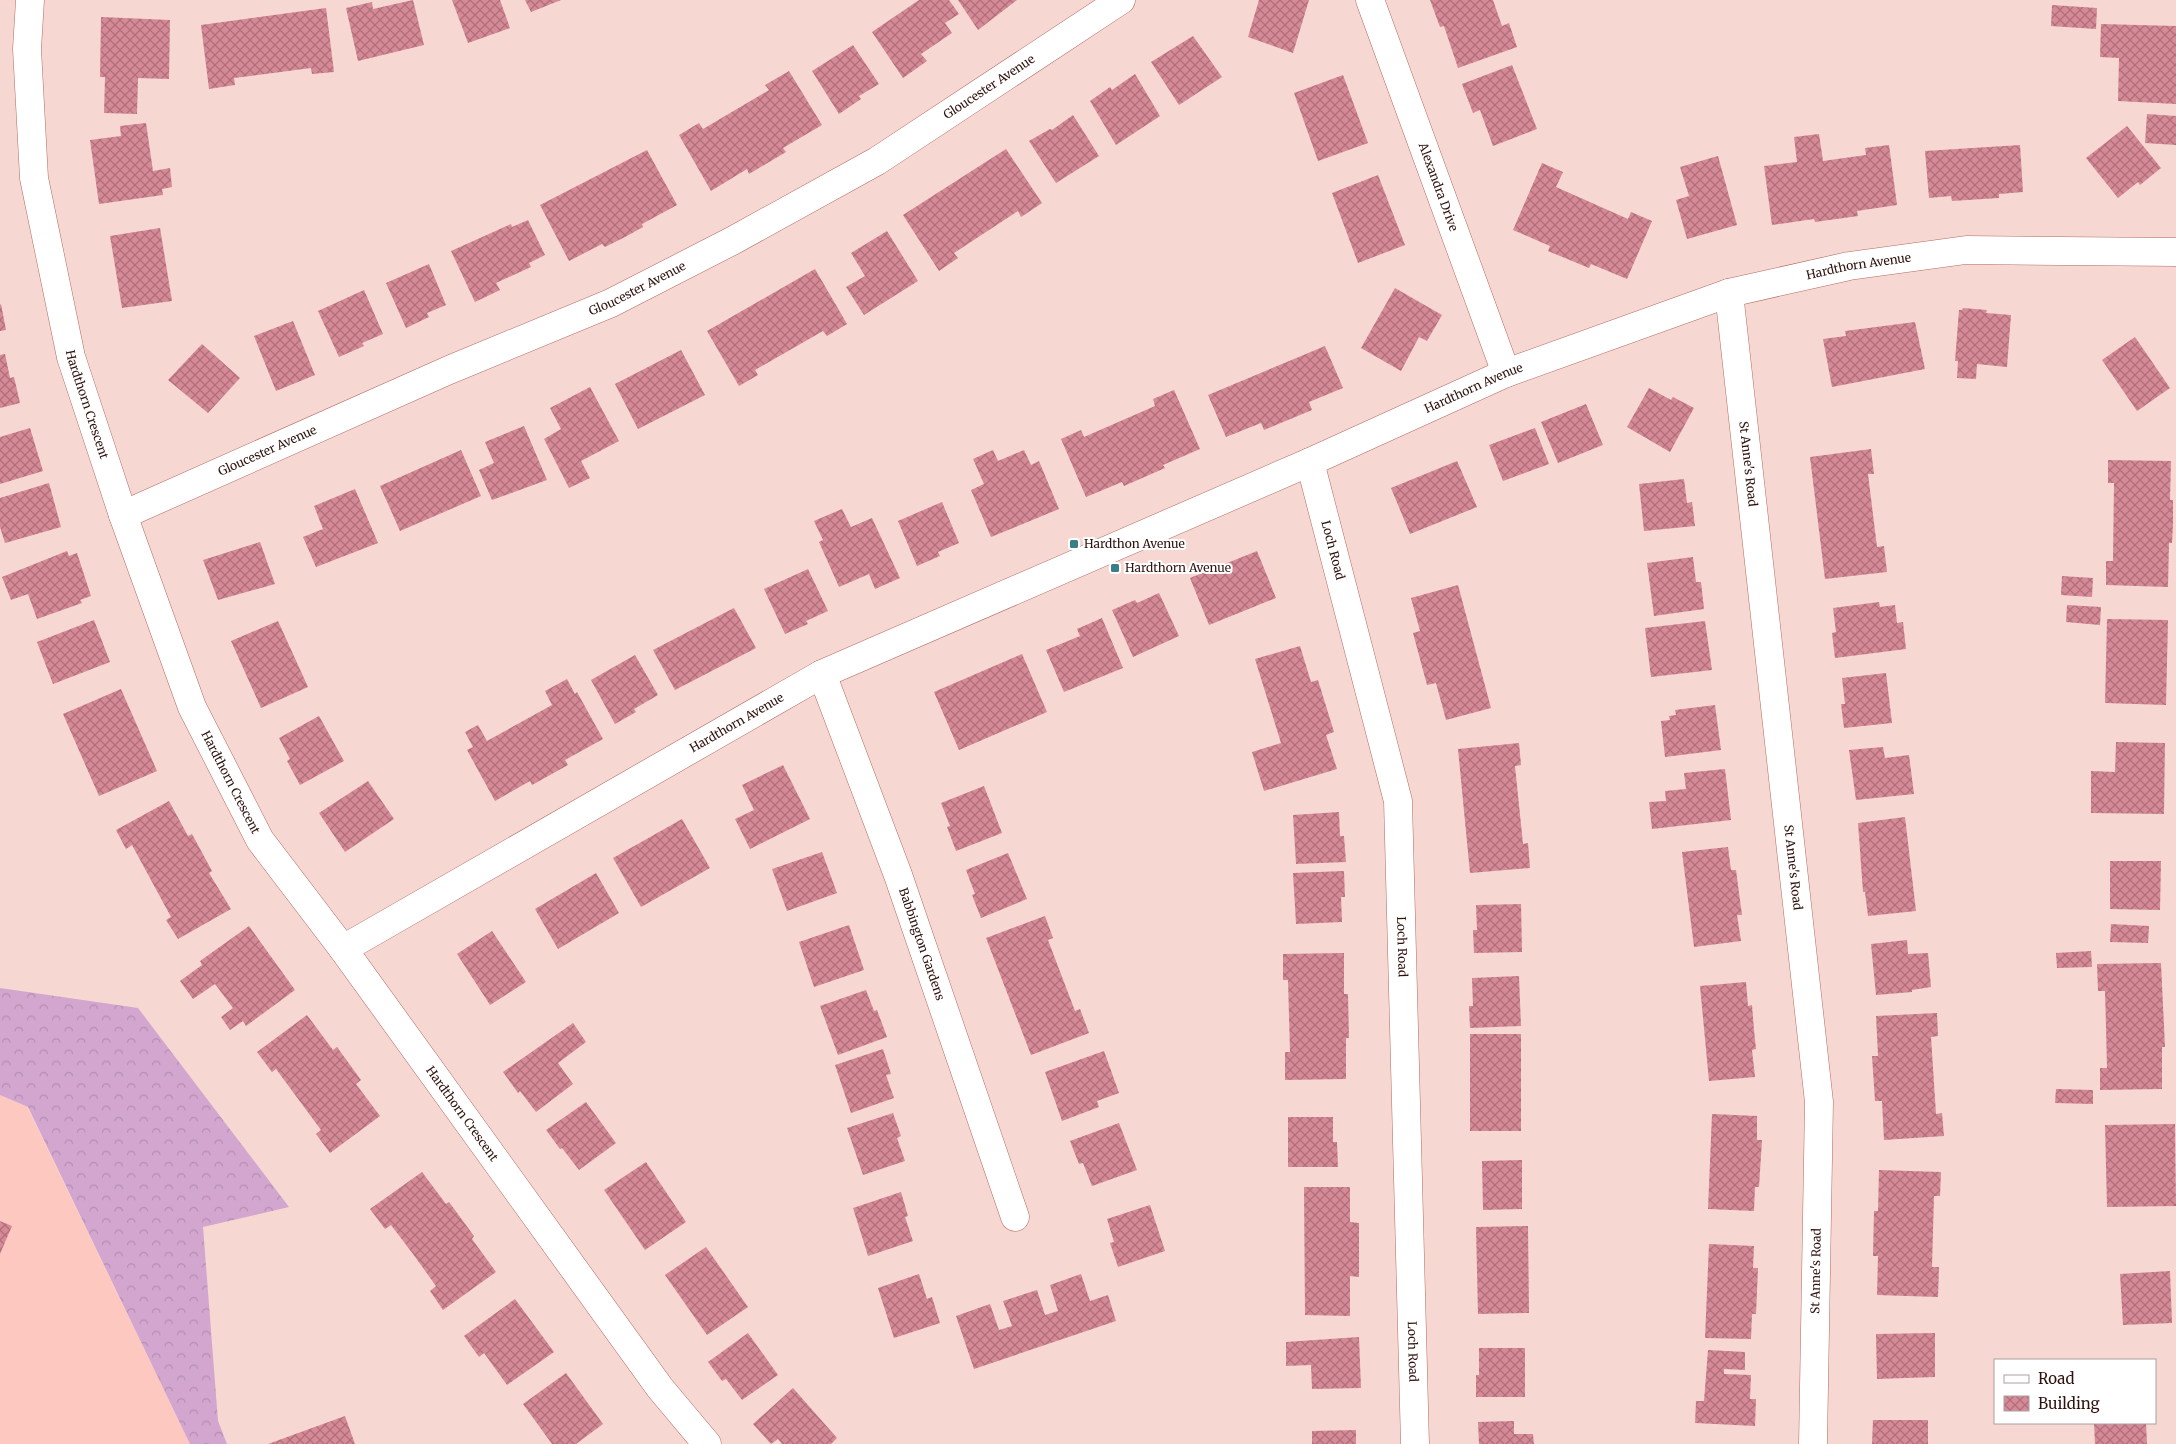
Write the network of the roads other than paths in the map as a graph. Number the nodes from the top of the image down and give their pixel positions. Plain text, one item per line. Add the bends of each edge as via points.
1 (30, 0) edge
2 (1122, 0) edge
3 (1370, 0) edge
4 (2176, 252) edge
5 (1729, 293) junction
6 (1506, 373) junction
7 (1310, 462) junction
8 (123, 515) junction
9 (822, 674) junction
10 (343, 949) junction
11 (1015, 1217) dead end
12 (707, 1444) edge
13 (1415, 1444) edge
14 (1813, 1444) edge

1 - 8 street, Hardthorn Crescent via 27,49 34,178 71,357
2 - 8 street, Gloucester Avenue via 877,161 732,241 611,303 449,370
3 - 6 street, Alexandra Drive
4 - 5 street, Hardthorn Avenue via 1966,250 1849,266
5 - 6 street, Hardthorn Avenue
5 - 14 street, St Anne's Road via 1819,1102
6 - 7 street, Hardthorn Avenue
7 - 9 street, Hardthorn Avenue
7 - 13 street, Loch Road via 1398,801
8 - 10 street, Hardthorn Crescent via 192,707 260,840
9 - 10 street, Hardthorn Avenue
9 - 11 street, Babbington Gardens via 898,875
10 - 12 street, Hardthorn Crescent via 660,1388

